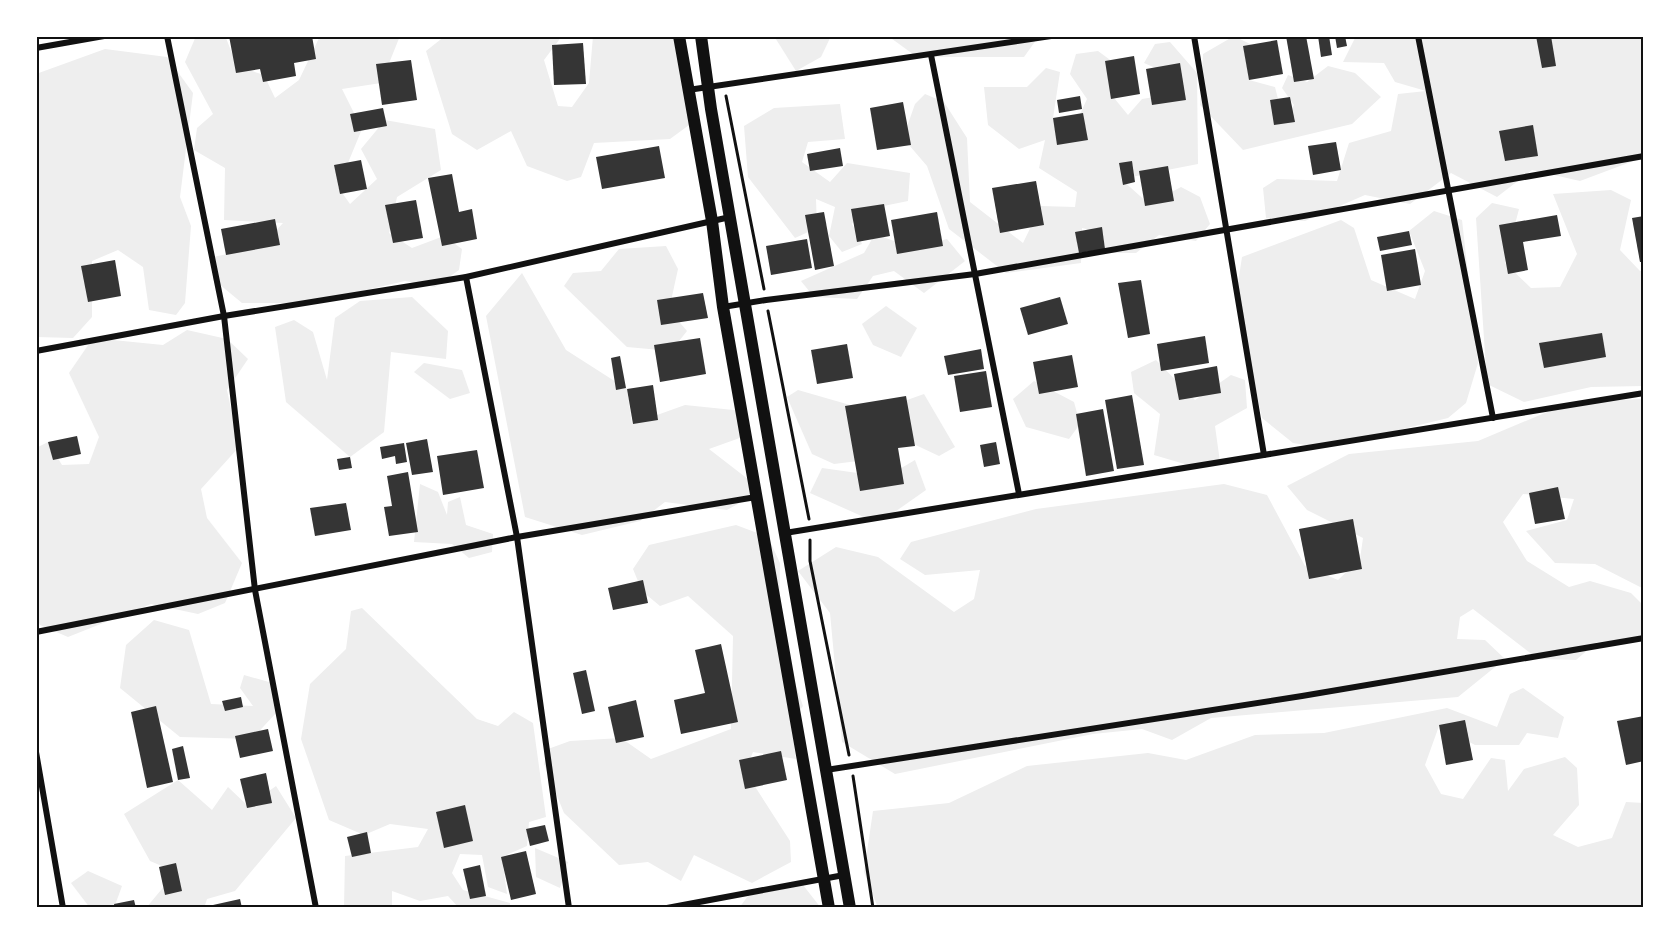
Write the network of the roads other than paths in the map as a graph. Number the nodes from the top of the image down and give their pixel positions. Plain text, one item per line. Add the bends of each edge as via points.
1 (104, 36) edge
2 (167, 36) edge
3 (679, 36) edge
4 (701, 36) edge
5 (1051, 36) edge
6 (1194, 36) edge
7 (1418, 36) edge
8 (36, 48) edge
9 (931, 55) junction
10 (708, 87) junction
11 (687, 90) junction
12 (1644, 156) edge
13 (1448, 192) junction
14 (730, 217) junction
15 (712, 221) junction
16 (1226, 230) junction
17 (975, 274) junction
18 (466, 277) junction
19 (746, 303) junction
20 (723, 307) junction
21 (224, 316) junction
22 (36, 351) edge
23 (1644, 393) edge
24 (1493, 418) junction
25 (1264, 455) junction
26 (1019, 495) junction
27 (756, 497) junction
28 (785, 532) junction
29 (517, 537) junction
30 (255, 590) junction
31 (36, 632) edge
32 (1644, 638) edge
33 (36, 752) edge
34 (825, 771) junction
35 (844, 875) junction
36 (825, 879) junction
37 (63, 908) edge
38 (316, 908) edge
39 (569, 908) edge
40 (667, 908) edge
41 (830, 908) edge
42 (850, 908) edge

1 - 8 street
2 - 21 street
3 - 11 main road
4 - 10 main road
5 - 9 street
6 - 16 street
7 - 13 street
9 - 10 street
9 - 17 street
10 - 11 street
10 - 14 main road
11 - 15 main road
12 - 13 street
13 - 16 street
13 - 24 street
14 - 15 street
14 - 19 main road
15 - 18 street
15 - 20 main road
16 - 17 street
16 - 25 street
17 - 19 street
17 - 26 street
18 - 21 street
18 - 29 street
19 - 20 street
19 - 28 main road
20 - 27 main road
21 - 22 street
21 - 30 street
23 - 24 street
24 - 25 street
25 - 26 street
26 - 28 street
27 - 29 street
27 - 36 main road
28 - 34 main road
29 - 30 street
29 - 39 street
30 - 31 street
30 - 38 street
32 - 34 street
33 - 37 street
34 - 35 main road
35 - 36 street
35 - 42 main road
36 - 40 street
36 - 41 main road

